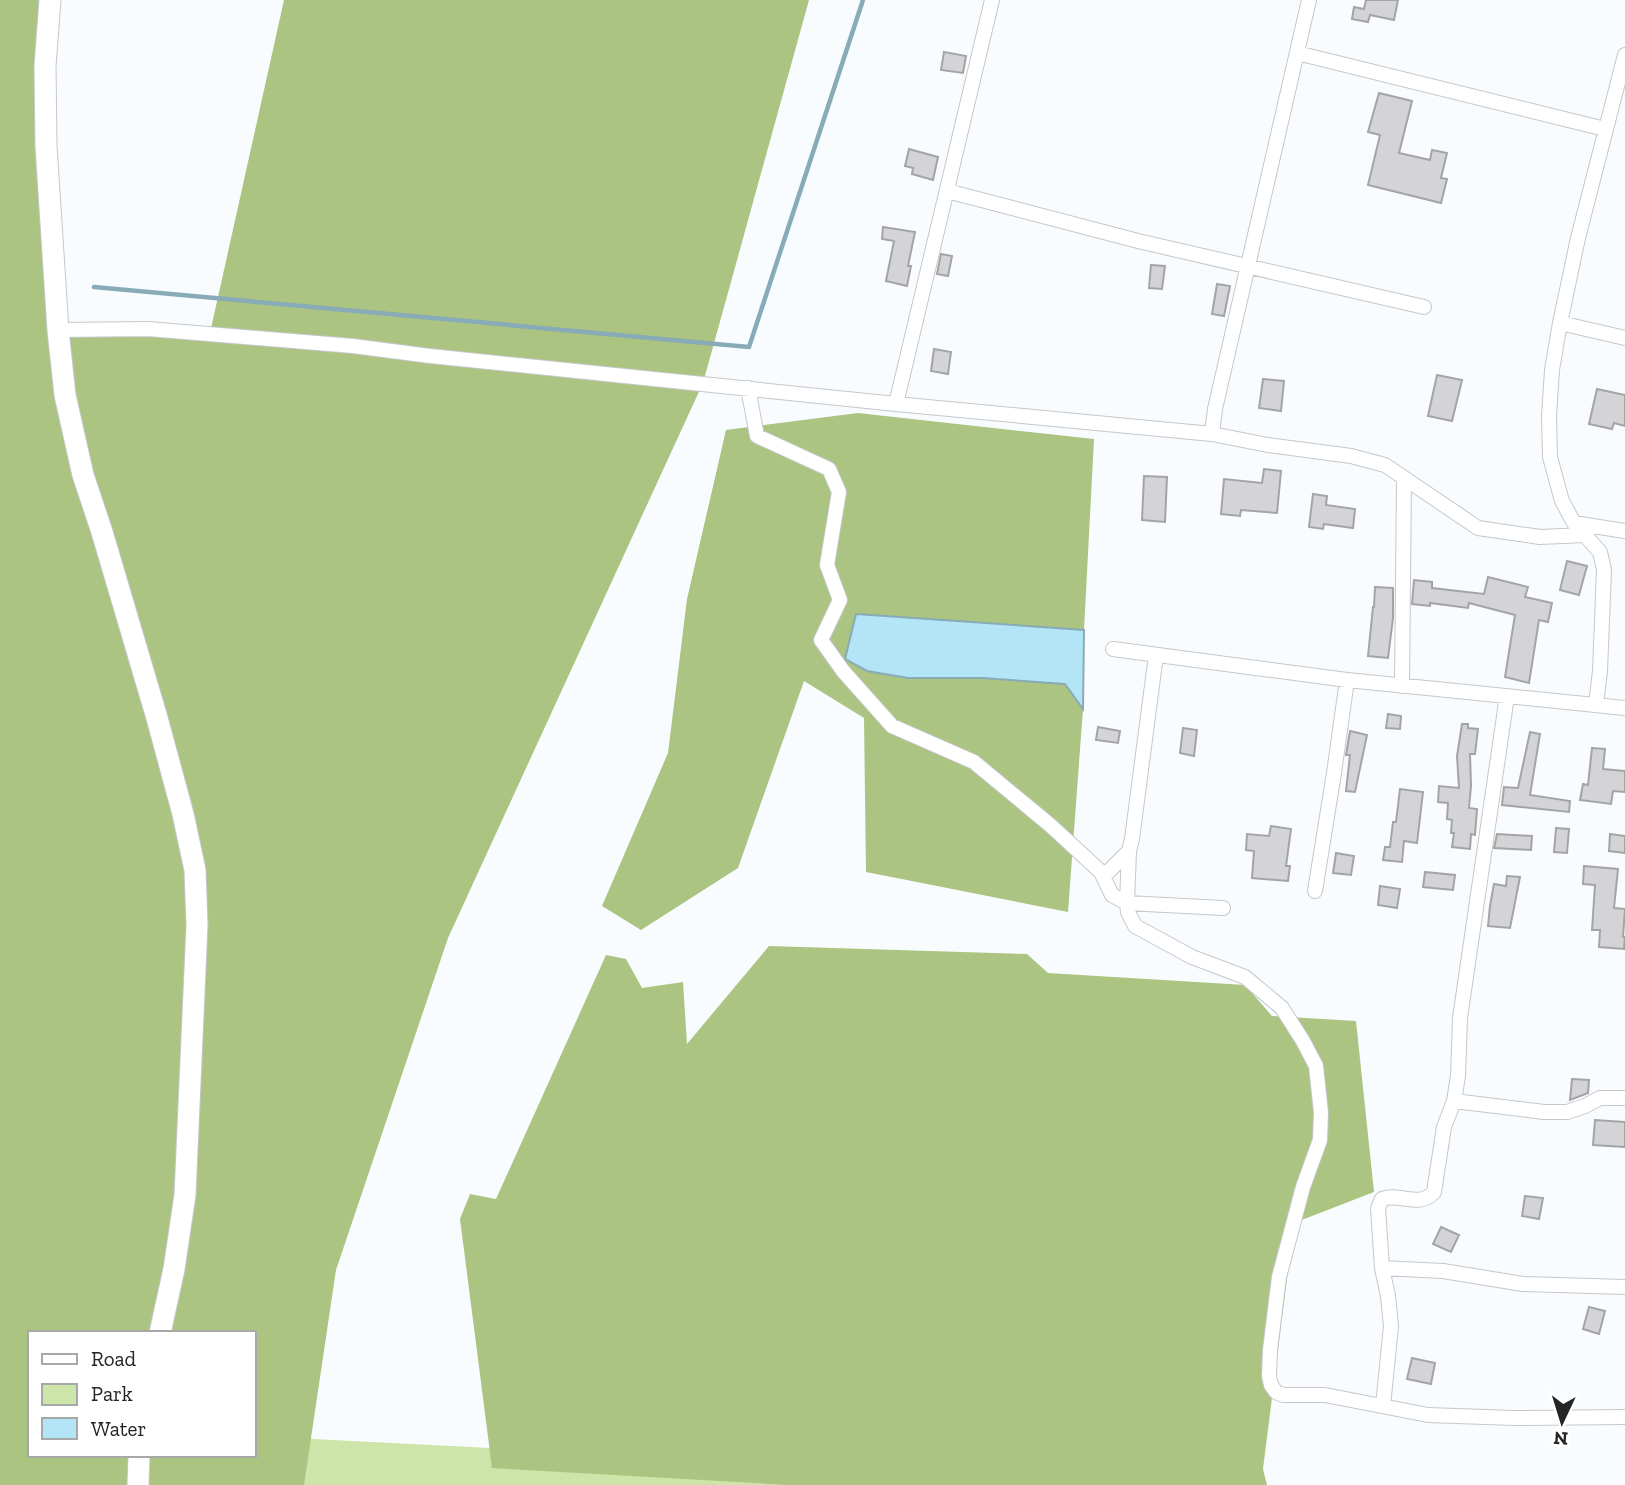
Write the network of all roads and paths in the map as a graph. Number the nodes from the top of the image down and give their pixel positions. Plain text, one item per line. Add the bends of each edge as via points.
1 (50, 0) edge
2 (992, 0) edge
3 (1309, 0) edge
4 (1297, 53) junction
5 (1625, 55) edge
6 (1605, 129) junction
7 (947, 191) junction
8 (1248, 266) junction
9 (1424, 307) dead end
10 (1560, 323) junction
11 (58, 330) junction
12 (1625, 338) edge
13 (748, 388) junction
14 (896, 404) junction
15 (1212, 434) junction
16 (1404, 478) junction
17 (1574, 523) junction
18 (1625, 531) edge
19 (1585, 535) junction
20 (1113, 649) dead end
21 (1156, 655) junction
22 (1347, 680) junction
23 (1402, 686) junction
24 (1507, 696) junction
25 (1596, 705) junction
26 (1625, 708) edge
27 (1129, 851) junction
28 (1104, 876) junction
29 (1315, 891) dead end
30 (1127, 903) junction
31 (1223, 908) dead end
32 (1625, 1098) edge
33 (1454, 1101) junction
34 (1382, 1268) junction
35 (1625, 1287) edge
36 (160, 1331) edge
37 (1383, 1406) junction
38 (1625, 1417) edge
39 (139, 1457) edge
40 (138, 1485) edge

1 - 11 main road via 46,146
2 - 7 street
3 - 4 street
4 - 6 street
4 - 8 street
5 - 6 street
6 - 10 street
7 - 8 street
7 - 14 street
8 - 9 street
8 - 15 street
10 - 12 street
10 - 17 street via 1550,393 1550,457 1562,501
11 - 13 street via 148,329 353,346
11 - 36 main road via 65,395 83,475 157,718 195,870 197,925 186,1195
13 - 14 street
13 - 28 street via 757,436 829,469 839,492 827,565 839,600 821,640 843,671 892,726 974,762
14 - 15 street
15 - 16 street via 1351,456 1385,465
16 - 19 street via 1478,528 1540,537
16 - 23 street
17 - 18 street
17 - 19 street
19 - 25 street via 1600,552 1604,570
20 - 21 street
21 - 22 street
21 - 27 street
22 - 23 street
22 - 29 street
23 - 24 street
24 - 25 street
24 - 33 street via 1460,1018
25 - 26 street
27 - 28 street
27 - 30 street
28 - 30 street via 1112,895
30 - 31 street
30 - 37 street via 1135,926 1192,957 1245,977 1282,1008 1316,1066 1320,1140 1279,1278 1269,1376 1276,1392 1283,1395 1325,1395
32 - 33 street via 1600,1098 1567,1112
33 - 34 street via 1444,1127 1434,1192 1418,1201 1389,1196 1378,1208
34 - 35 street via 1523,1284
34 - 37 street via 1391,1326
37 - 38 street via 1427,1415
39 - 40 main road

